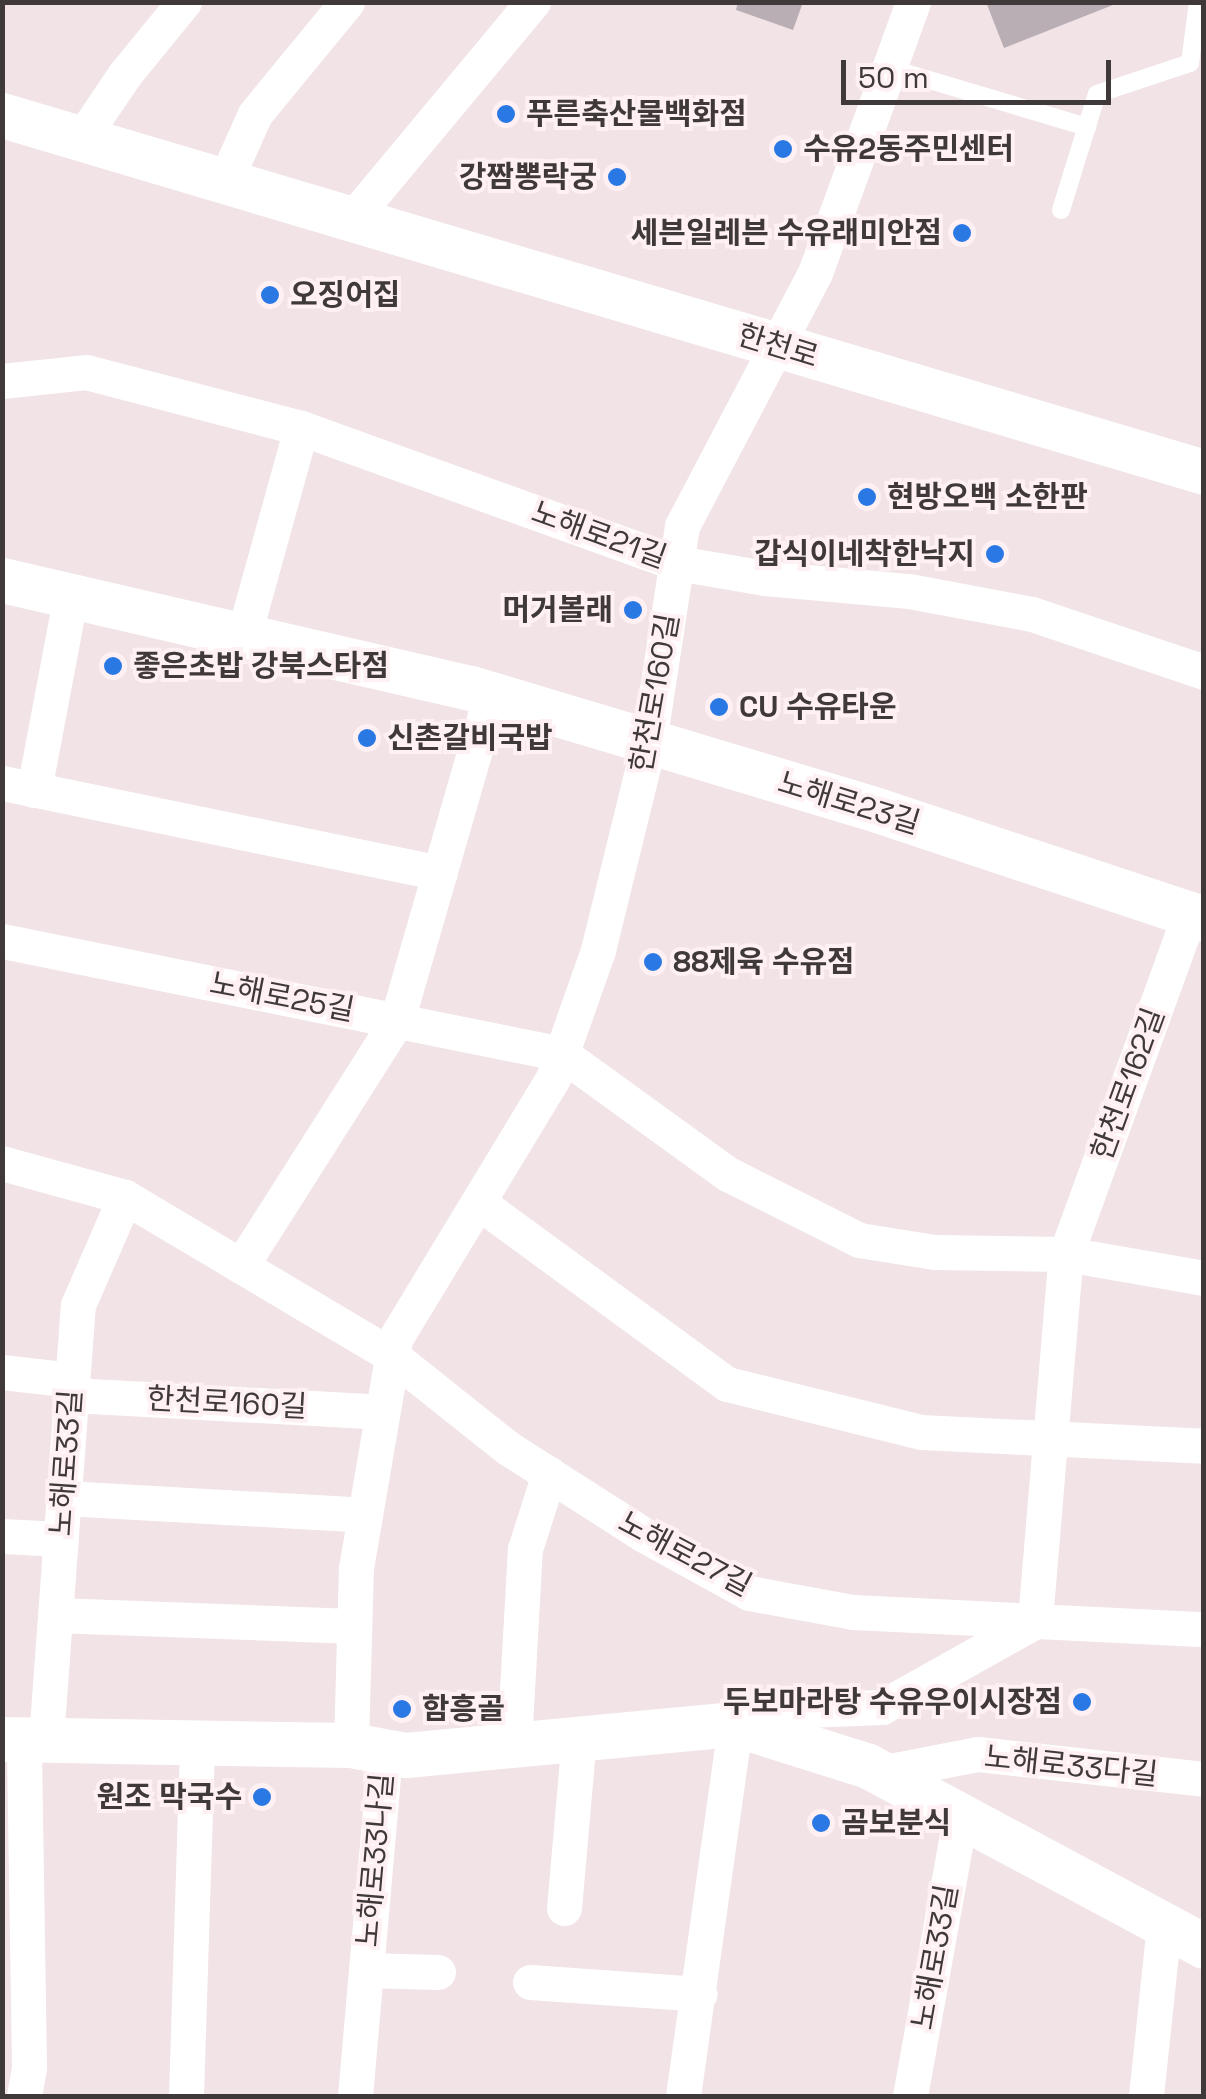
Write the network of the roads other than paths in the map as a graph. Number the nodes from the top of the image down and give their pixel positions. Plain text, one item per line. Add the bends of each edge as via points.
1 (184, 2) edge
2 (347, 2) edge
3 (533, 2) edge
4 (913, 2) edge
5 (1198, 2) edge
6 (889, 68) junction
7 (2, 115) edge
8 (1087, 127) junction
9 (81, 138) junction
10 (224, 182) junction
11 (1061, 210) dead end
12 (352, 219) junction
13 (777, 345) junction
14 (2, 381) edge
15 (301, 428) junction
16 (1204, 472) edge
17 (676, 563) junction
18 (2, 580) edge
19 (70, 599) junction
20 (244, 634) junction
21 (1204, 672) edge
22 (492, 694) junction
23 (649, 742) junction
24 (18, 786) edge
25 (440, 874) junction
26 (1197, 916) edge
27 (2, 940) edge
28 (397, 1020) junction
29 (562, 1054) junction
30 (2, 1163) edge
31 (124, 1198) junction
32 (478, 1202) junction
33 (1066, 1254) junction
34 (241, 1266) junction
35 (1204, 1278) edge
36 (392, 1355) junction
37 (2, 1372) edge
38 (72, 1387) junction
39 (382, 1412) junction
40 (1051, 1440) junction
41 (1204, 1446) edge
42 (549, 1474) junction
43 (64, 1498) junction
44 (365, 1515) junction
45 (2, 1536) edge
46 (60, 1539) junction
47 (55, 1615) junction
48 (1036, 1620) junction
49 (354, 1626) junction
50 (1204, 1629) edge
51 (735, 1724) junction
52 (578, 1738) junction
53 (24, 1739) edge
54 (198, 1742) junction
55 (514, 1744) junction
56 (368, 1748) junction
57 (880, 1773) junction
58 (1204, 1779) edge
59 (960, 1817) junction
60 (564, 1908) dead end
61 (1164, 1925) junction
62 (1204, 1946) edge
63 (366, 1970) junction
64 (438, 1972) dead end
65 (530, 1982) dead end
66 (700, 1994) junction
67 (24, 2096) edge
68 (186, 2096) edge
69 (355, 2096) edge
70 (682, 2096) edge
71 (910, 2096) edge
72 (1146, 2096) edge

1 - 9 street
2 - 10 street via 255,114
3 - 12 street
4 - 6 street, 한천로160길
5 - 8 lane via 1190,63 1097,94
6 - 8 lane
6 - 13 street, 한천로160길 via 816,273
7 - 9 street, 한천로
8 - 11 lane
9 - 10 street, 한천로
10 - 12 street, 한천로
12 - 13 street, 한천로
13 - 16 street, 한천로
13 - 17 street, 한천로160길 via 682,526
14 - 15 street, 노해로21길 via 86,372
15 - 17 street, 노해로21길
15 - 20 street
17 - 21 street, 노해로21길 via 909,590 1032,614
17 - 23 street, 한천로160길
18 - 19 street, 노해로23길
19 - 20 street, 노해로23길
19 - 24 street
20 - 22 street, 노해로23길
22 - 23 street, 노해로23길
22 - 25 street
23 - 26 street, 노해로23길
23 - 29 street, 한천로160길 via 598,950
24 - 25 street
25 - 28 street
26 - 33 street, 한천로162길
27 - 28 street, 노해로25길
28 - 29 street, 노해로25길
28 - 34 street
29 - 32 street, 한천로160길
29 - 33 street via 728,1174 859,1240 934,1252
30 - 31 street, 노해로27길
31 - 34 street, 노해로27길
31 - 38 street, 노해로33길 via 78,1305
32 - 36 street, 한천로160길 via 394,1339
32 - 40 street via 727,1384 921,1432
33 - 35 street
33 - 40 street, 한천로162길
34 - 36 street, 노해로27길
36 - 39 street, 한천로160길
36 - 42 street, 노해로27길
37 - 38 street, 한천로160길
38 - 39 street, 한천로160길
38 - 43 street, 노해로33길
39 - 44 street, 한천로160길
40 - 41 street
40 - 48 street, 한천로162길
42 - 48 street, 노해로27길 via 749,1593 853,1612
42 - 55 street via 525,1549
43 - 44 street
43 - 46 street, 노해로33길
44 - 49 street, 한천로160길
45 - 46 street
46 - 47 street, 노해로33길
47 - 49 street
47 - 53 street, 노해로33길
48 - 50 street, 노해로27길
48 - 51 street via 882,1707 758,1712
49 - 56 street, 한천로160길
51 - 52 street
51 - 57 street
51 - 66 street
52 - 55 street
52 - 60 street
53 - 54 street
53 - 67 street, 노해로33길
54 - 56 street
54 - 68 street
55 - 56 street via 406,1754
56 - 63 street, 노해로33나길
57 - 58 street, 노해로33다길 via 978,1754
57 - 59 street
59 - 61 street
59 - 71 street, 노해로33길
61 - 62 street
61 - 72 street
63 - 64 street, 노해로33나길
63 - 69 street, 노해로33나길
65 - 66 street
66 - 70 street

